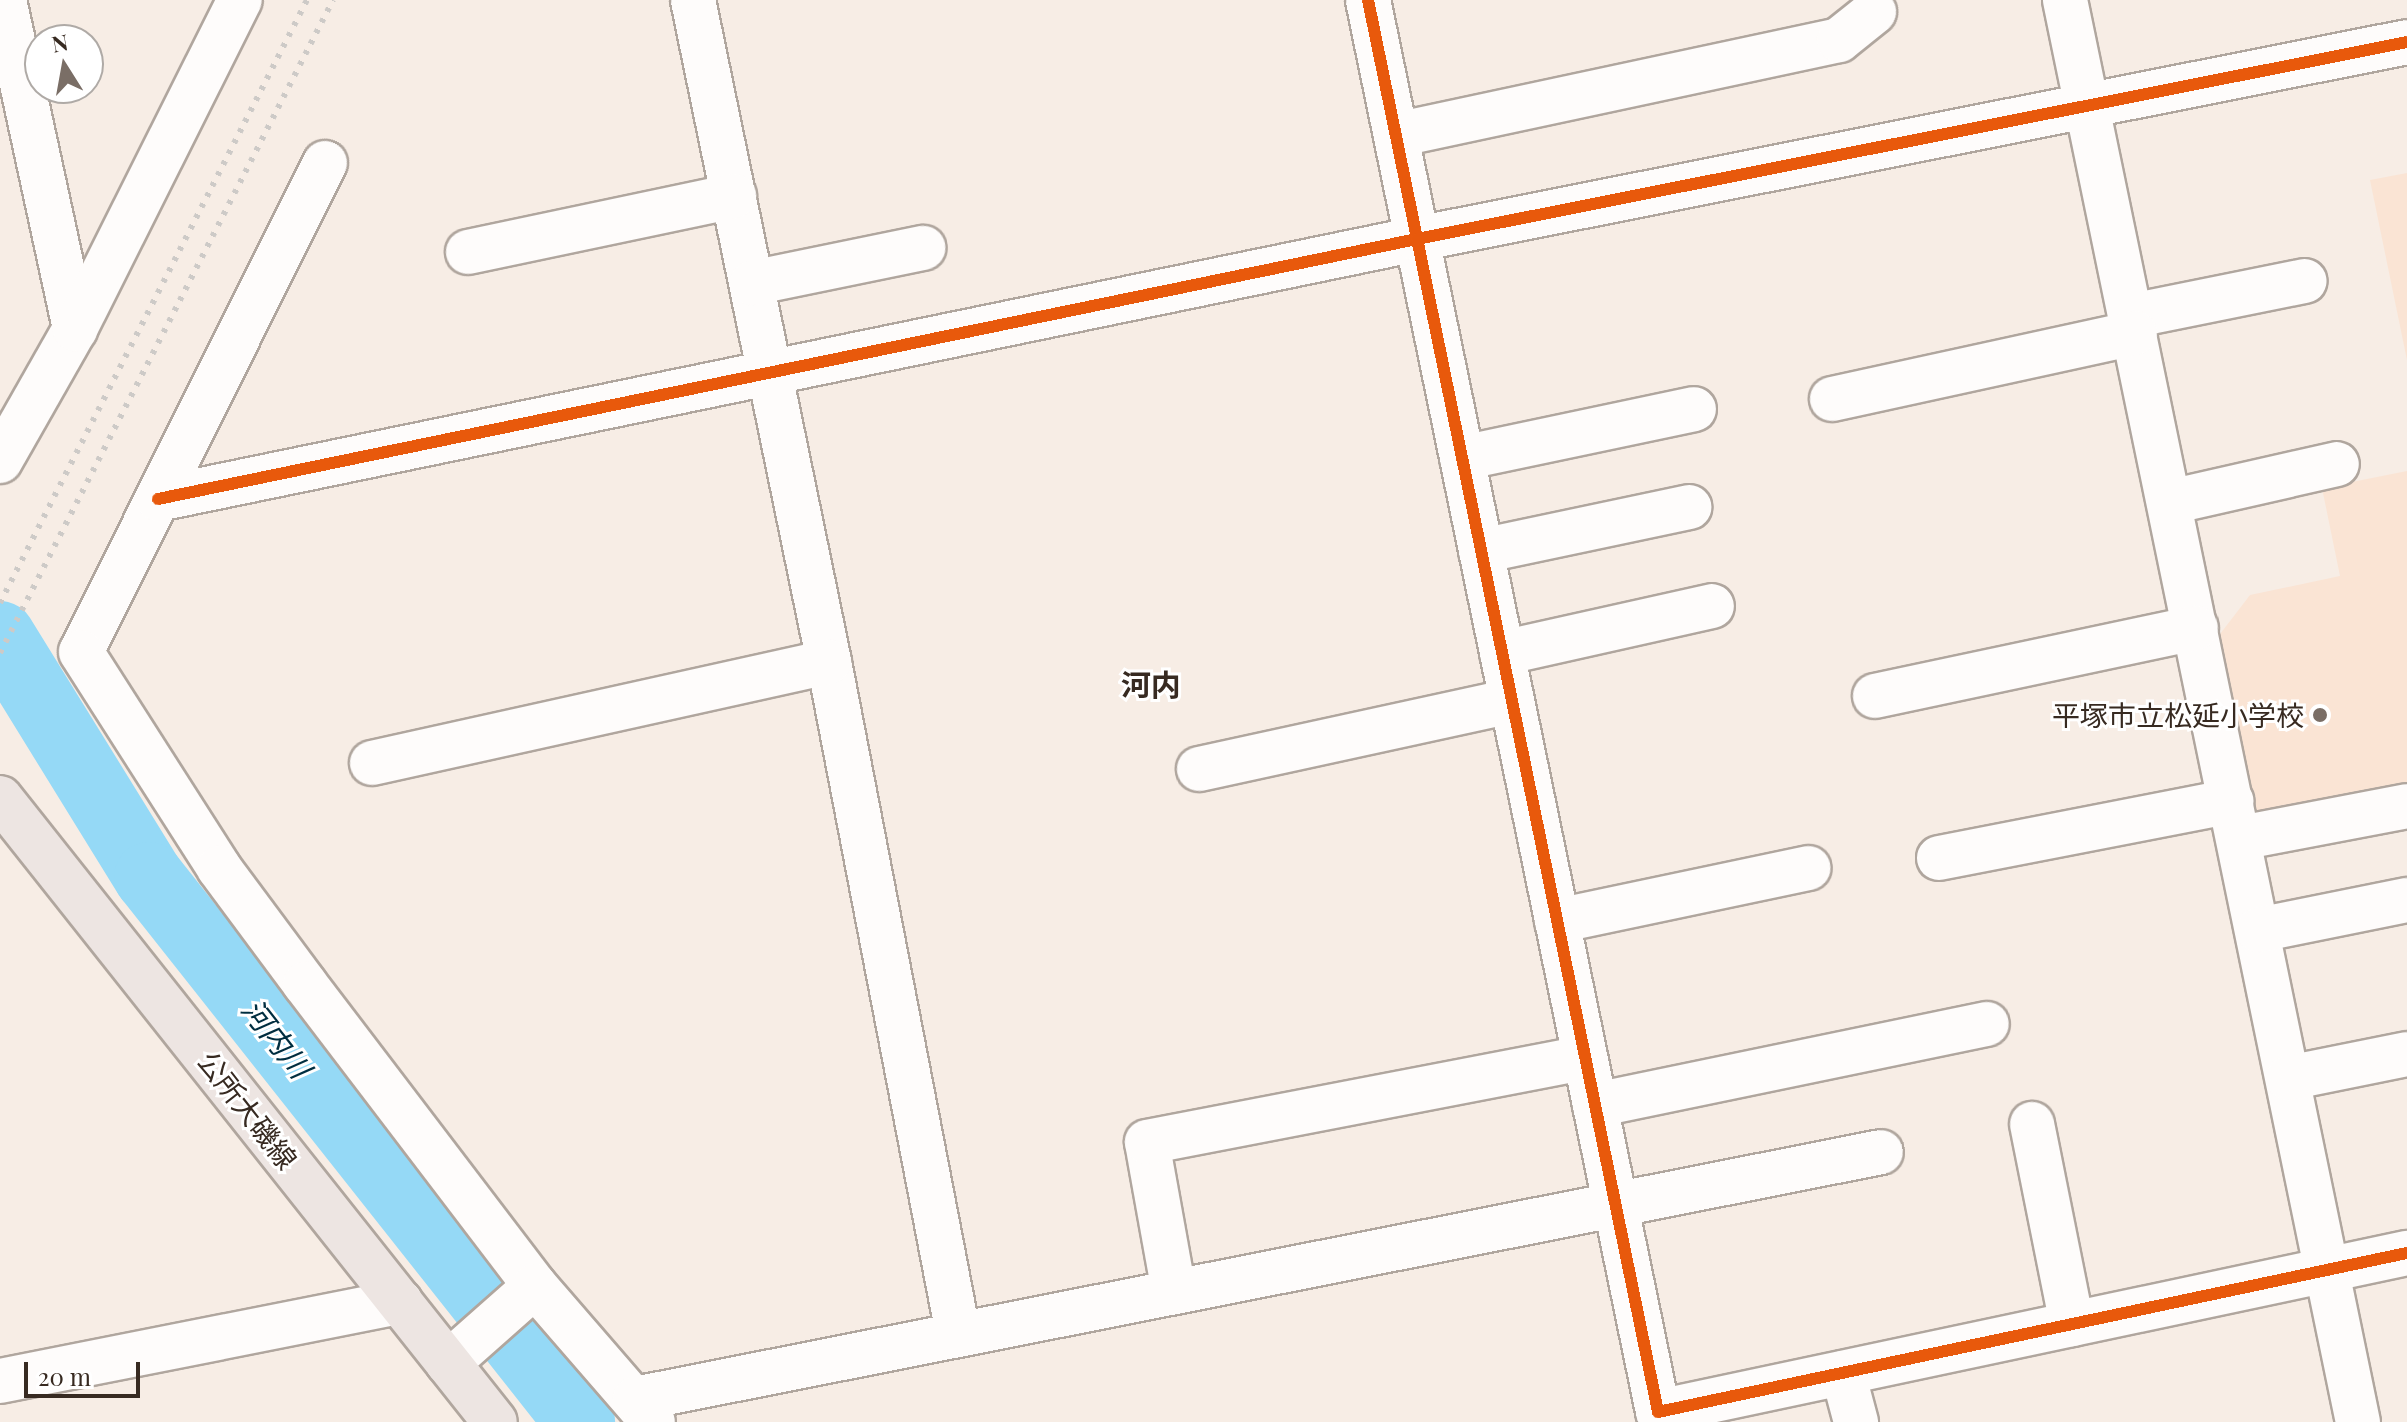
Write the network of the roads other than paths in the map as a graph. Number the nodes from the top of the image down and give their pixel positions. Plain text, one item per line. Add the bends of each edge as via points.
1 (4, 0) edge
2 (240, 0) edge
3 (693, 0) edge
4 (1368, 0) edge
5 (2065, 0) edge
6 (1874, 12) dead end
7 (2407, 42) edge
8 (2087, 106) junction
9 (1396, 135) junction
10 (325, 163) dead end
11 (734, 196) junction
12 (1417, 239) junction
13 (923, 248) dead end
14 (468, 252) dead end
15 (2304, 281) dead end
16 (752, 283) junction
17 (2133, 325) junction
18 (75, 329) junction
19 (770, 371) junction
20 (1832, 399) dead end
21 (1694, 409) dead end
22 (1462, 458) junction
23 (0, 461) edge
24 (2337, 464) dead end
25 (158, 499) junction
26 (2170, 502) junction
27 (1689, 507) dead end
28 (1481, 551) junction
29 (1712, 606) dead end
30 (2196, 628) junction
31 (1502, 653) junction
32 (829, 662) junction
33 (1875, 696) dead end
34 (1512, 701) junction
35 (372, 763) dead end
36 (1199, 769) dead end
37 (0, 798) edge
38 (2407, 806) edge
39 (2236, 819) junction
40 (1939, 858) dead end
41 (1808, 868) dead end
42 (2407, 900) edge
43 (1557, 921) junction
44 (2258, 930) junction
45 (1987, 1024) dead end
46 (2407, 1054) edge
47 (1585, 1058) junction
48 (2288, 1078) junction
49 (1595, 1105) junction
50 (2032, 1124) dead end
51 (1881, 1152) dead end
52 (1615, 1205) junction
53 (2407, 1253) edge
54 (2325, 1270) junction
55 (535, 1286) junction
56 (1174, 1292) junction
57 (400, 1302) junction
58 (2072, 1324) junction
59 (958, 1333) junction
60 (459, 1353) junction
61 (1843, 1373) junction
62 (0, 1381) edge
63 (644, 1410) edge
64 (495, 1422) edge
65 (1856, 1422) edge
66 (2358, 1422) edge

1 - 18 street
2 - 18 street
3 - 11 street
4 - 9 street
5 - 8 street
6 - 9 street via 1839,40
7 - 8 street
8 - 12 street
8 - 17 street
9 - 12 street
10 - 25 street
11 - 14 street
11 - 16 street
12 - 19 street
12 - 22 street
13 - 16 street
15 - 17 street
16 - 19 street
17 - 20 street
17 - 26 street
18 - 23 street
19 - 25 street
19 - 32 street
21 - 22 street
22 - 28 street
24 - 26 street
25 - 55 street via 81,652 219,868
26 - 30 street
27 - 28 street
28 - 31 street
29 - 31 street
30 - 33 street
30 - 39 street
31 - 34 street
32 - 35 street
32 - 59 street
34 - 36 street
34 - 43 street
37 - 57 main road, 公所大磯線
38 - 39 street
39 - 40 street
39 - 44 street
41 - 43 street
42 - 44 street
43 - 47 street
44 - 48 street
45 - 49 street
46 - 48 street
47 - 49 street
47 - 56 street via 1147,1142
48 - 54 street
49 - 52 street
50 - 58 street
51 - 52 street
52 - 56 street
52 - 61 street via 1658,1412
53 - 54 street
54 - 58 street
54 - 66 street
55 - 60 street
55 - 63 street
56 - 59 street
57 - 60 main road, 公所大磯線
57 - 62 street
58 - 61 street
59 - 63 street
60 - 64 main road, 公所大磯線
61 - 65 street

